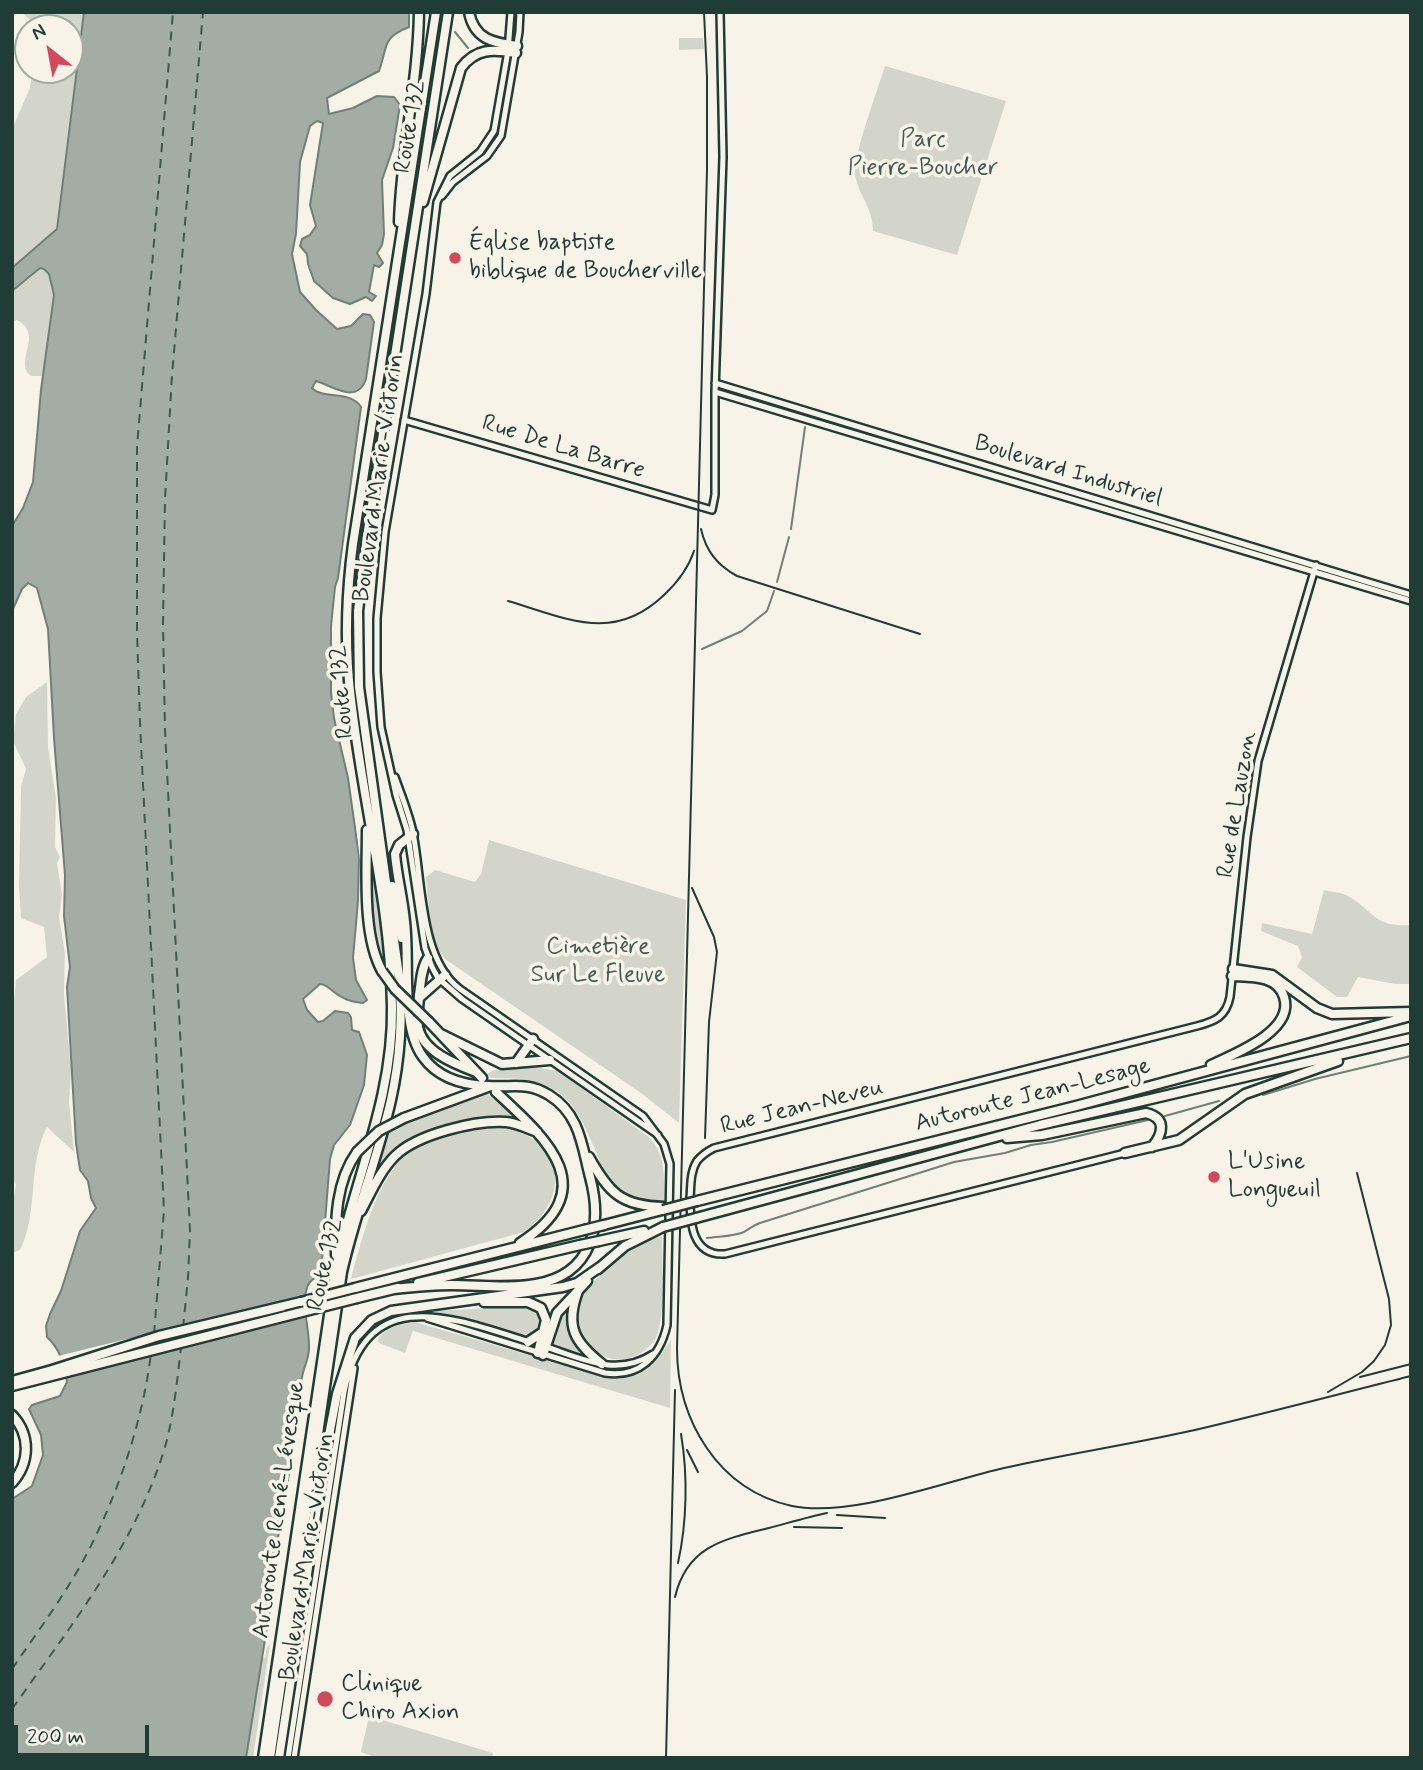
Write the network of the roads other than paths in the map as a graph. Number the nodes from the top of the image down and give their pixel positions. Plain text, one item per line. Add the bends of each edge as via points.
1 (419, 12) edge
2 (436, 12) edge
3 (448, 12) edge
4 (469, 12) edge
5 (511, 12) edge
6 (520, 12) edge
7 (720, 12) edge
8 (512, 49) junction
9 (412, 242) junction
10 (398, 257) junction
11 (715, 383) junction
12 (715, 391) junction
13 (803, 410) junction
14 (822, 415) junction
15 (801, 418) junction
16 (404, 420) junction
17 (820, 423) junction
18 (862, 428) junction
19 (860, 435) junction
20 (904, 440) junction
21 (901, 448) junction
22 (932, 449) junction
23 (950, 454) junction
24 (930, 456) junction
25 (947, 462) junction
26 (1099, 499) junction
27 (1097, 507) junction
28 (1285, 556) junction
29 (1283, 563) junction
30 (1316, 565) junction
31 (1314, 573) junction
32 (1364, 584) junction
33 (1397, 594) junction
34 (1411, 595) edge
35 (1411, 601) edge
36 (373, 789) junction
37 (367, 806) junction
38 (409, 840) junction
39 (428, 958) junction
40 (407, 962) junction
41 (1233, 972) junction
42 (443, 978) junction
43 (419, 998) junction
44 (1224, 1013) joint
45 (1411, 1014) edge
46 (441, 1034) junction
47 (1411, 1038) edge
48 (531, 1042) junction
49 (1369, 1049) junction
50 (550, 1060) junction
51 (516, 1063) junction
52 (1188, 1076) junction
53 (492, 1089) junction
54 (386, 1118) junction
55 (537, 1132) junction
56 (658, 1135) junction
57 (984, 1141) junction
58 (1152, 1147) junction
59 (584, 1148) junction
60 (1125, 1153) joint
61 (666, 1208) junction
62 (361, 1211) junction
63 (663, 1227) junction
64 (514, 1247) junction
65 (600, 1267) junction
66 (337, 1268) junction
67 (579, 1288) junction
68 (394, 1289) junction
69 (457, 1302) junction
70 (427, 1318) junction
71 (543, 1332) junction
72 (528, 1342) junction
73 (542, 1350) junction
74 (656, 1352) junction
75 (355, 1362) junction
76 (602, 1364) junction
77 (328, 1365) joint
78 (52, 1373) junction
79 (12, 1381) edge
80 (12, 1387) edge
81 (12, 1415) edge
82 (12, 1483) edge
83 (262, 1758) edge
84 (275, 1758) edge
85 (288, 1758) edge
86 (295, 1758) edge

1 - 10 highway via 400,190
2 - 10 highway, Route 132
3 - 9 highway, Route 132
4 - 8 highway via 482,37
5 - 8 street, Boulevard Marie-Victorin
6 - 8 street, Boulevard Marie-Victorin
7 - 11 street via 723,157
8 - 9 highway via 478,53 459,72
8 - 16 street, Boulevard Marie-Victorin via 491,137 441,190
9 - 36 highway, Route 132 via 359,599 359,687
10 - 37 highway, Route 132 via 348,600 349,680
11 - 12 street
11 - 13 street, Boulevard Industriel
12 - 15 street, Boulevard Industriel
12 - 16 street, Rue De La Barre via 712,510
13 - 14 street, Boulevard Industriel
13 - 15 street
14 - 17 street
14 - 18 street, Boulevard Industriel
15 - 17 street, Boulevard Industriel
16 - 38 street, Boulevard Marie-Victorin via 378,596 377,672 386,752
17 - 19 street, Boulevard Industriel
18 - 19 street
18 - 20 street, Boulevard Industriel
19 - 21 street, Boulevard Industriel
20 - 21 street
20 - 22 street, Boulevard Industriel
21 - 24 street, Boulevard Industriel
22 - 23 street, Boulevard Industriel
22 - 24 street
23 - 25 street
23 - 26 street, Boulevard Industriel
24 - 25 street, Boulevard Industriel
25 - 27 street, Boulevard Industriel
26 - 27 street
26 - 28 street, Boulevard Industriel
27 - 29 street, Boulevard Industriel
28 - 29 street
28 - 30 street, Boulevard Industriel
29 - 31 street, Boulevard Industriel
30 - 31 street, Rue de Lauzon
30 - 32 street, Boulevard Industriel
31 - 32 street, Boulevard Industriel
31 - 41 street, Rue de Lauzon via 1258,761
32 - 33 street, Boulevard Industriel
33 - 34 street, Boulevard Industriel
33 - 35 street, Boulevard Industriel
36 - 40 highway
36 - 54 highway, Route 132 via 401,996 399,1055
37 - 46 highway, bridge via 373,952 395,989
37 - 66 highway, Route 132 via 389,961 391,1036 383,1096
38 - 39 street, Boulevard Marie-Victorin
38 - 40 highway via 397,847 395,854
38 - 42 street, Boulevard Marie-Victorin via 430,943
39 - 42 street, Boulevard Marie-Victorin
39 - 43 highway
40 - 53 highway via 411,1029 422,1055 445,1076
41 - 44 street, Rue de Lauzon
41 - 45 highway via 1275,976 1332,1014
41 - 52 highway via 1276,985 1285,1002 1282,1019 1251,1045
42 - 43 highway
42 - 48 street, Boulevard Marie-Victorin via 455,994
43 - 46 highway via 418,1027 425,1043 479,1075
44 - 60 street, Rue Jean-Neveu via 1197,1026 714,1148 699,1159 693,1172 691,1228 708,1251 730,1253
45 - 52 highway, Autoroute Jean-Lesage
46 - 51 highway via 499,1063
47 - 49 highway, Autoroute Jean-Lesage
48 - 50 street, Boulevard Marie-Victorin
48 - 51 highway
48 - 56 street, Boulevard Marie-Victorin via 643,1116
49 - 57 highway, Autoroute Jean-Lesage
49 - 58 highway via 1251,1091 1182,1139
50 - 51 highway
50 - 56 street, Boulevard Marie-Victorin
52 - 61 highway, Autoroute Jean-Lesage, bridge
53 - 55 highway
53 - 59 highway via 524,1085 550,1095 573,1117
53 - 66 highway, bridge via 404,1118 379,1130 357,1152 340,1193
54 - 62 highway
54 - 77 highway, Route 132 via 346,1255
55 - 62 highway via 499,1122 421,1138 389,1162
55 - 64 highway via 558,1160 562,1190 549,1221
56 - 74 street, Boulevard Marie-Victorin via 670,1164 667,1325
57 - 58 highway via 1042,1135 1146,1113 1156,1116 1162,1126
57 - 63 highway, Autoroute Jean-Lesage, bridge
58 - 60 highway
59 - 61 highway via 601,1180 616,1195 639,1206
59 - 68 highway via 596,1221 587,1249 566,1272 531,1284
61 - 64 highway, Autoroute Jean-Lesage, bridge
62 - 84 highway via 344,1294
63 - 65 highway via 625,1246
63 - 68 highway, bridge
64 - 78 highway, Autoroute Jean-Lesage, bridge via 159,1336
65 - 67 highway
65 - 69 highway via 564,1287
66 - 83 highway, Autoroute René-Lévesque
67 - 73 highway via 557,1313
67 - 76 highway via 572,1312 574,1330 583,1347
68 - 78 highway, bridge
69 - 71 highway via 533,1303 545,1316
69 - 84 highway via 382,1314 361,1330 350,1349 324,1456
70 - 72 street, Boulevard Marie-Victorin via 455,1320
70 - 73 street, Boulevard Marie-Victorin
70 - 75 street, Boulevard Marie-Victorin via 381,1326 364,1342
71 - 72 highway
71 - 73 highway
72 - 73 street, Boulevard Marie-Victorin
73 - 74 street, Boulevard Marie-Victorin via 618,1374 644,1366
73 - 76 street, Boulevard Marie-Victorin
74 - 76 street, Boulevard Marie-Victorin via 629,1366
75 - 85 street, Boulevard Marie-Victorin via 342,1403
75 - 86 street, Boulevard Marie-Victorin
77 - 84 highway, Autoroute René-Lévesque
78 - 79 highway
78 - 80 highway
81 - 82 highway via 26,1446 22,1469

